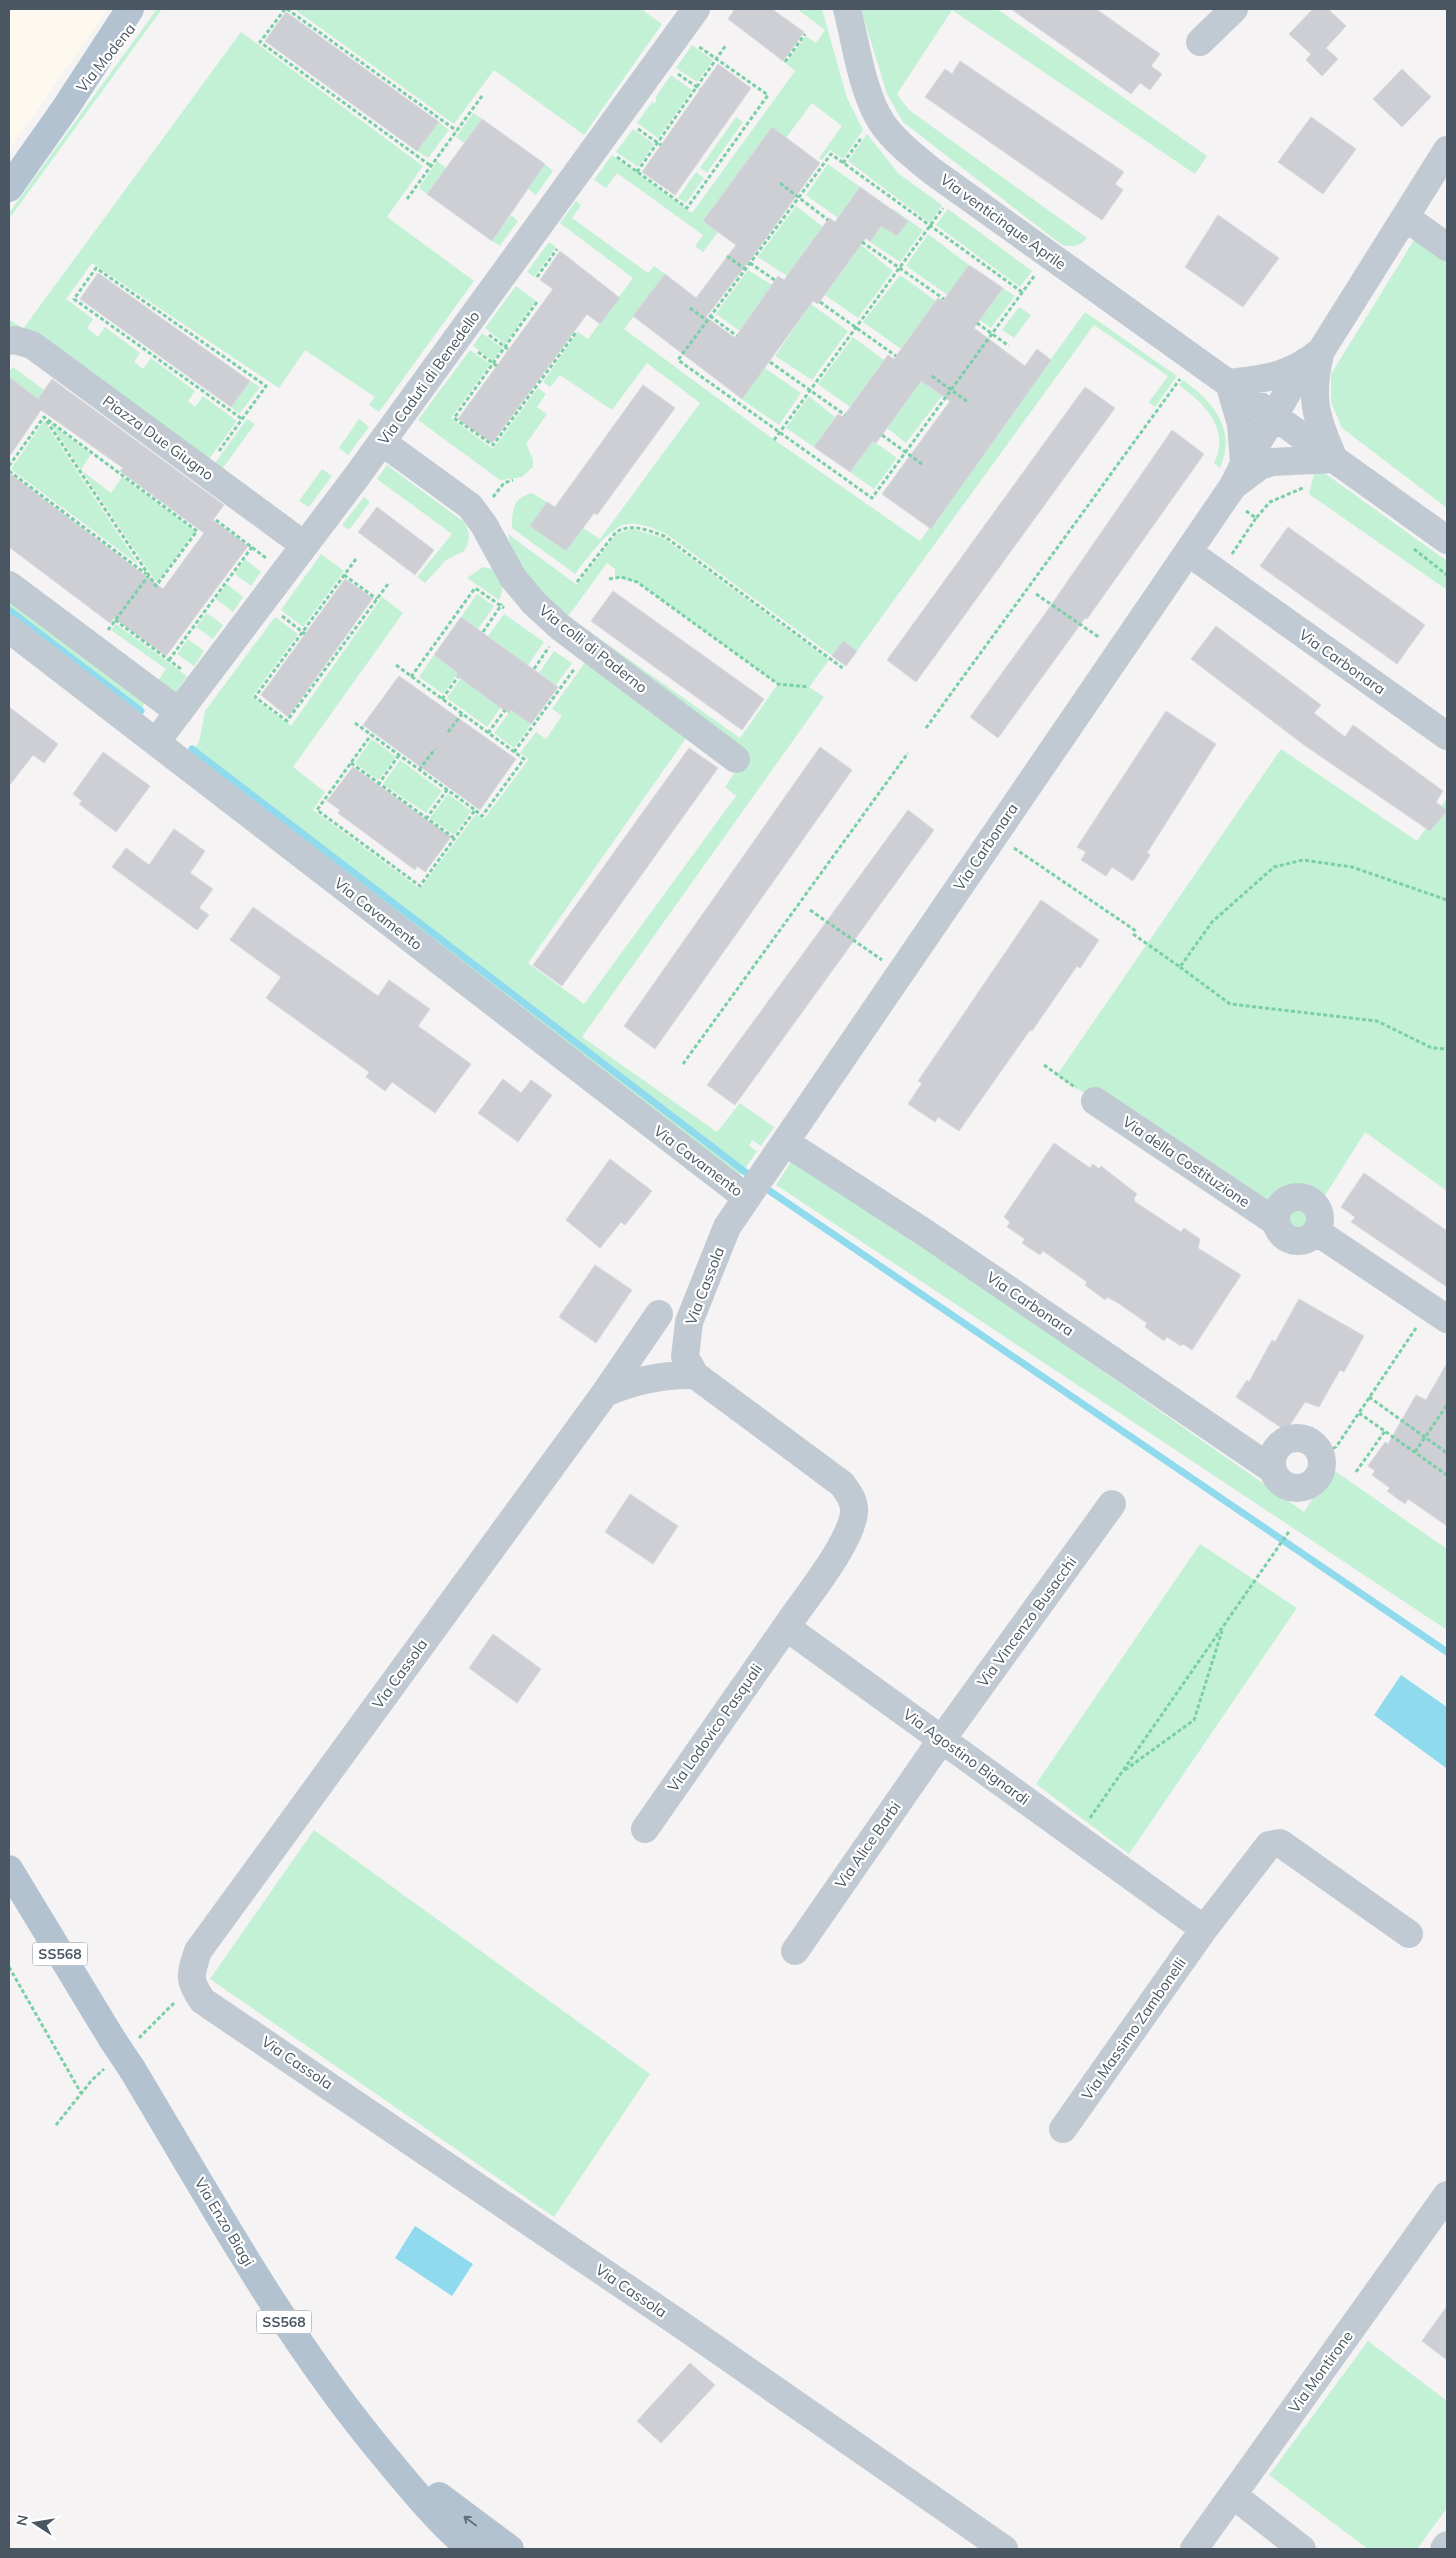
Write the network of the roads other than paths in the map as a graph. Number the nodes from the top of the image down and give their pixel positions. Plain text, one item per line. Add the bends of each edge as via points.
1 (130, 9) edge
2 (145, 9) edge
3 (696, 9) edge
4 (847, 9) edge
5 (1234, 9) edge
6 (1200, 42) dead end
7 (66, 107) junction
8 (1447, 150) edge
9 (9, 188) edge
10 (1405, 217) junction
11 (1447, 246) edge
12 (9, 341) edge
13 (1313, 363) junction
14 (1229, 383) junction
15 (1280, 421) junction
16 (382, 442) junction
17 (1334, 459) junction
18 (1244, 481) junction
19 (1447, 540) edge
20 (304, 545) junction
21 (1188, 552) junction
22 (9, 585) edge
23 (9, 629) edge
24 (179, 712) junction
25 (1447, 736) edge
26 (156, 742) junction
27 (736, 758) dead end
28 (1095, 1101) road end
29 (785, 1142) junction
30 (747, 1198) junction
31 (1276, 1222) junction
32 (1317, 1232) junction
33 (1439, 1313) edge
34 (659, 1314) dead end
35 (695, 1375) junction
36 (605, 1393) junction
37 (1273, 1470) junction
38 (1112, 1504) dead end
39 (786, 1627) junction
40 (942, 1739) junction
41 (645, 1829) dead end
42 (9, 1869) edge
43 (1204, 1929) junction
44 (1410, 1934) dead end
45 (794, 1951) dead end
46 (1063, 2129) dead end
47 (1447, 2195) edge
48 (364, 2432) junction
49 (1233, 2496) junction
50 (1447, 2545) edge
51 (472, 2549) edge
52 (510, 2549) edge
53 (1004, 2549) edge
54 (1194, 2549) edge
55 (1302, 2549) edge
56 (1444, 2549) edge

1 - 7 main road, Via Modena
2 - 7 main road, Via Modena
3 - 16 street, Via Caduti di Benedello
4 - 14 street, Via venticinque Aprile via 864,79 882,123 903,147
5 - 6 street
7 - 9 main road, Via Modena
8 - 10 street, Via Carbonara
10 - 11 street
10 - 13 street, Via Carbonara
12 - 20 street, Piazza Due Giugno via 32,345
13 - 14 street via 1277,377
13 - 15 street, Via Carbonara
13 - 17 street via 1314,408
14 - 15 street, Via venticinque Aprile
14 - 18 street via 1241,424
15 - 17 street, Via venticinque Aprile
15 - 18 street, Via Carbonara
16 - 20 street, Via Caduti di Benedello
16 - 27 street, Via colli di Paderno via 470,506 513,578 560,627
17 - 18 street via 1272,462
17 - 19 street, Via venticinque Aprile
18 - 21 street, Via Carbonara
20 - 24 street, Via Caduti di Benedello
21 - 25 street, Via Carbonara
21 - 29 street, Via Carbonara
22 - 24 street
23 - 26 street, Via Cavamento
24 - 26 street, Via Caduti di Benedello
26 - 30 street, Via Cavamento
28 - 31 street, Via della Costituzione
29 - 30 street, Via Carbonara
29 - 37 street, Via Carbonara via 927,1234
30 - 35 street, Via Cassola via 728,1227 689,1322 685,1357
31 - 32 street, Via della Costituzione via 1279,1231 1293,1241 1302,1241
31 - 32 street via 1278,1208 1283,1202 1303,1196 1320,1210
32 - 33 street
34 - 36 street, Via Cassola
35 - 36 street via 675,1374 631,1382
35 - 39 street via 842,1484 852,1497 854,1511 849,1531
36 - 53 street, Via Cassola via 198,1951 192,1970 192,1986 203,2001 683,2326
37 - 37 street, Via Carbonara via 1273,1457 1279,1445 1290,1439 1302,1438 1314,1444 1321,1454 1322,1467 1316,1479 1305,1487 1292,1488 1280,1481
38 - 40 street, Via Vincenzo Busacchi
39 - 40 street, Via Agostino Bignardi
39 - 41 street, Via Lodovico Pasquali
40 - 43 street, Via Agostino Bignardi
40 - 45 street, Via Alice Barbi
42 - 48 main road, Via Enzo Biagi / SS568, bridge via 278,2312
43 - 44 street via 1269,1845 1280,1843
43 - 46 street, Via Massimo Zambonelli
47 - 49 street, Via Montirone
48 - 51 main road, Via Enzo Biagi / SS568 via 406,2483
52 -> 48 main road via 429,2488
49 - 54 street, Via Montirone
49 - 55 street
50 - 56 street

